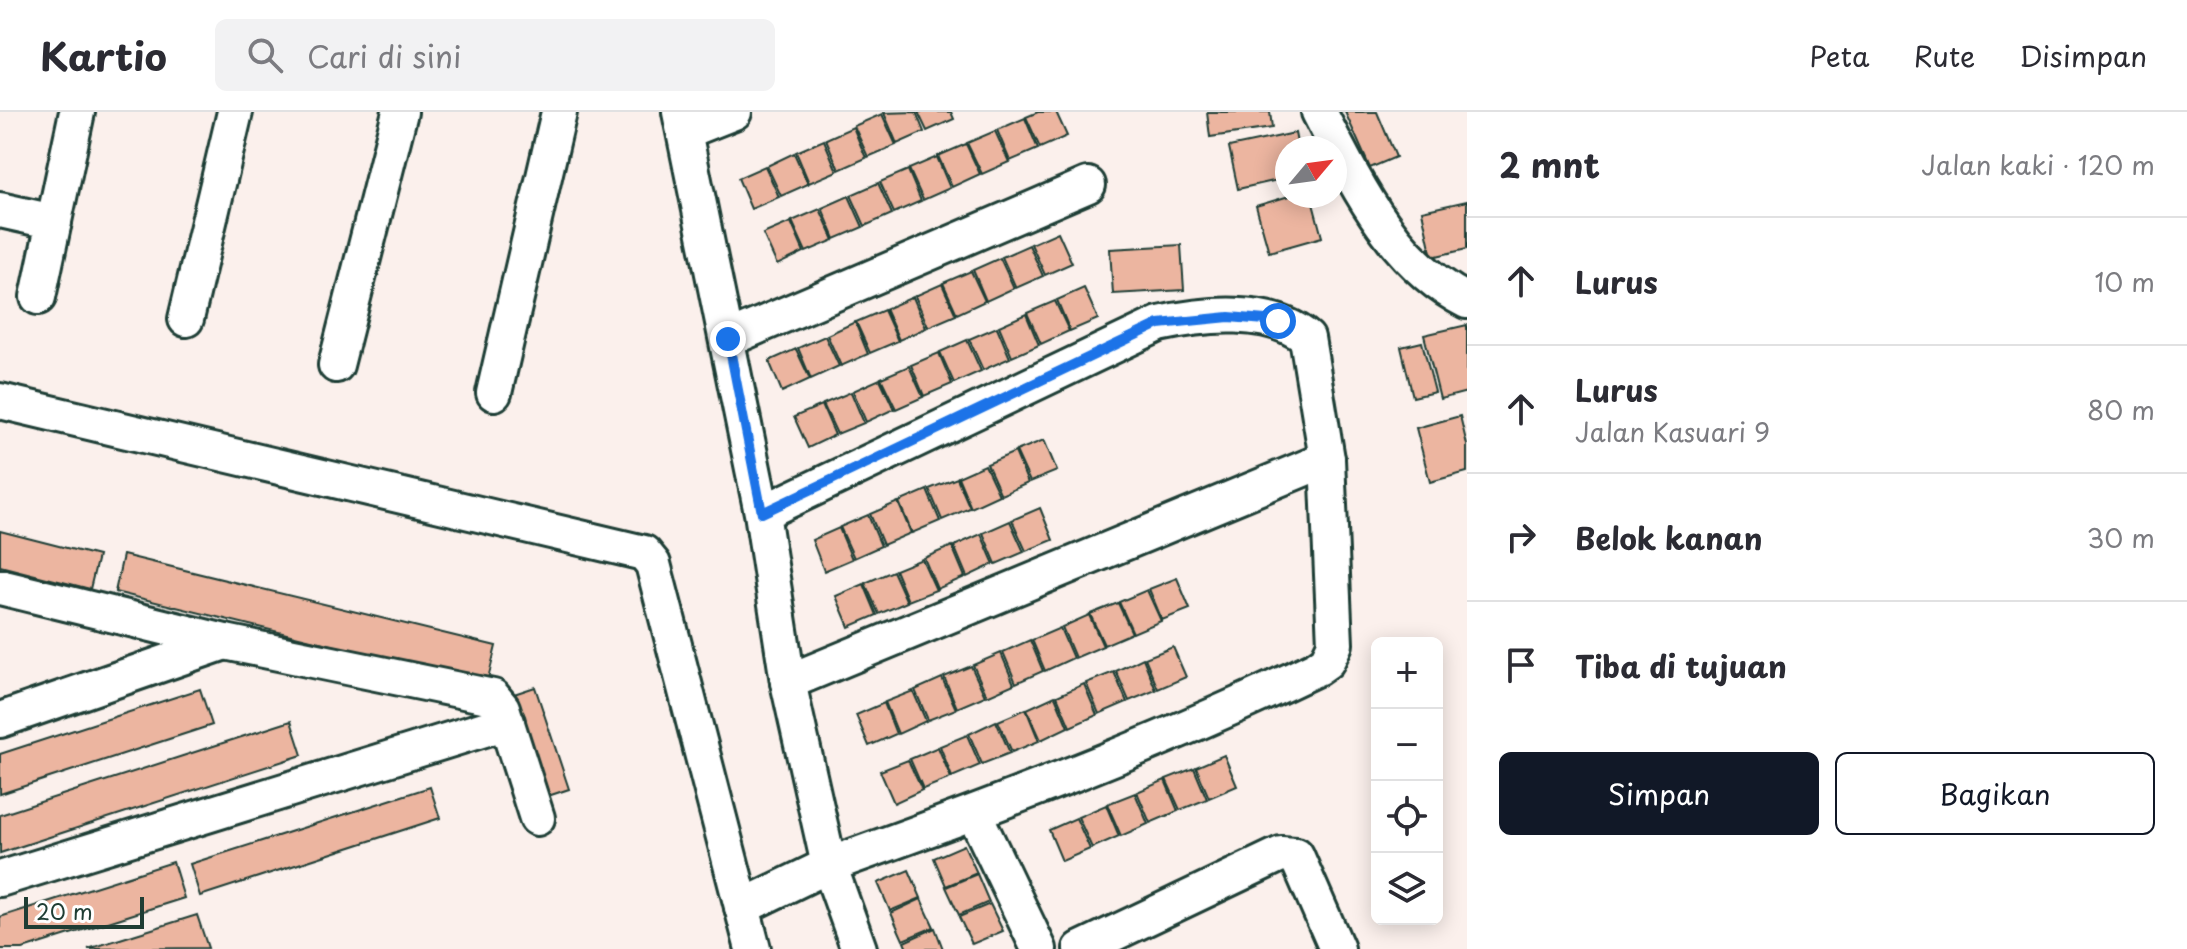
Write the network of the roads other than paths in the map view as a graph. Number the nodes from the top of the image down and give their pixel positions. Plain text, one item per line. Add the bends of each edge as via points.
1 (77, 112) edge
2 (235, 112) edge
3 (400, 112) edge
4 (559, 112) edge
5 (734, 112) edge
6 (1319, 112) edge
7 (683, 121) edge
8 (1088, 185) dead end
9 (0, 210) edge
10 (54, 222) junction
11 (38, 297) dead end
12 (1467, 301) edge
13 (186, 319) dead end
14 (728, 339) junction
15 (336, 365) dead end
16 (494, 393) dead end
17 (0, 401) edge
18 (1327, 459) junction
19 (762, 513) junction
20 (0, 587) edge
21 (225, 642) junction
22 (788, 682) junction
23 (0, 720) edge
24 (507, 722) junction
25 (974, 813) junction
26 (537, 818) dead end
27 (829, 865) junction
28 (0, 879) edge
29 (742, 907) junction
30 (753, 949) edge
31 (859, 949) edge
32 (1039, 949) edge
33 (1081, 949) edge
34 (1337, 949) edge

1 - 10 street
2 - 13 street
3 - 15 street
4 - 16 street
5 - 7 street
6 - 12 street via 1381,223 1426,276
7 - 14 street
8 - 14 street
9 - 10 street
10 - 11 street
14 - 19 street
17 - 29 street via 644,553 653,564
18 - 19 street via 1307,338 1278,321 1229,317 1159,324
18 - 22 street
18 - 25 street via 1335,644 1327,661 1206,718
19 - 22 street
20 - 21 street
21 - 23 street
21 - 24 street via 487,695 501,704
22 - 27 street
24 - 26 street
24 - 28 street
25 - 27 street
25 - 32 street
27 - 29 street
27 - 31 street
29 - 30 street
33 - 34 street via 1281,854 1296,855

